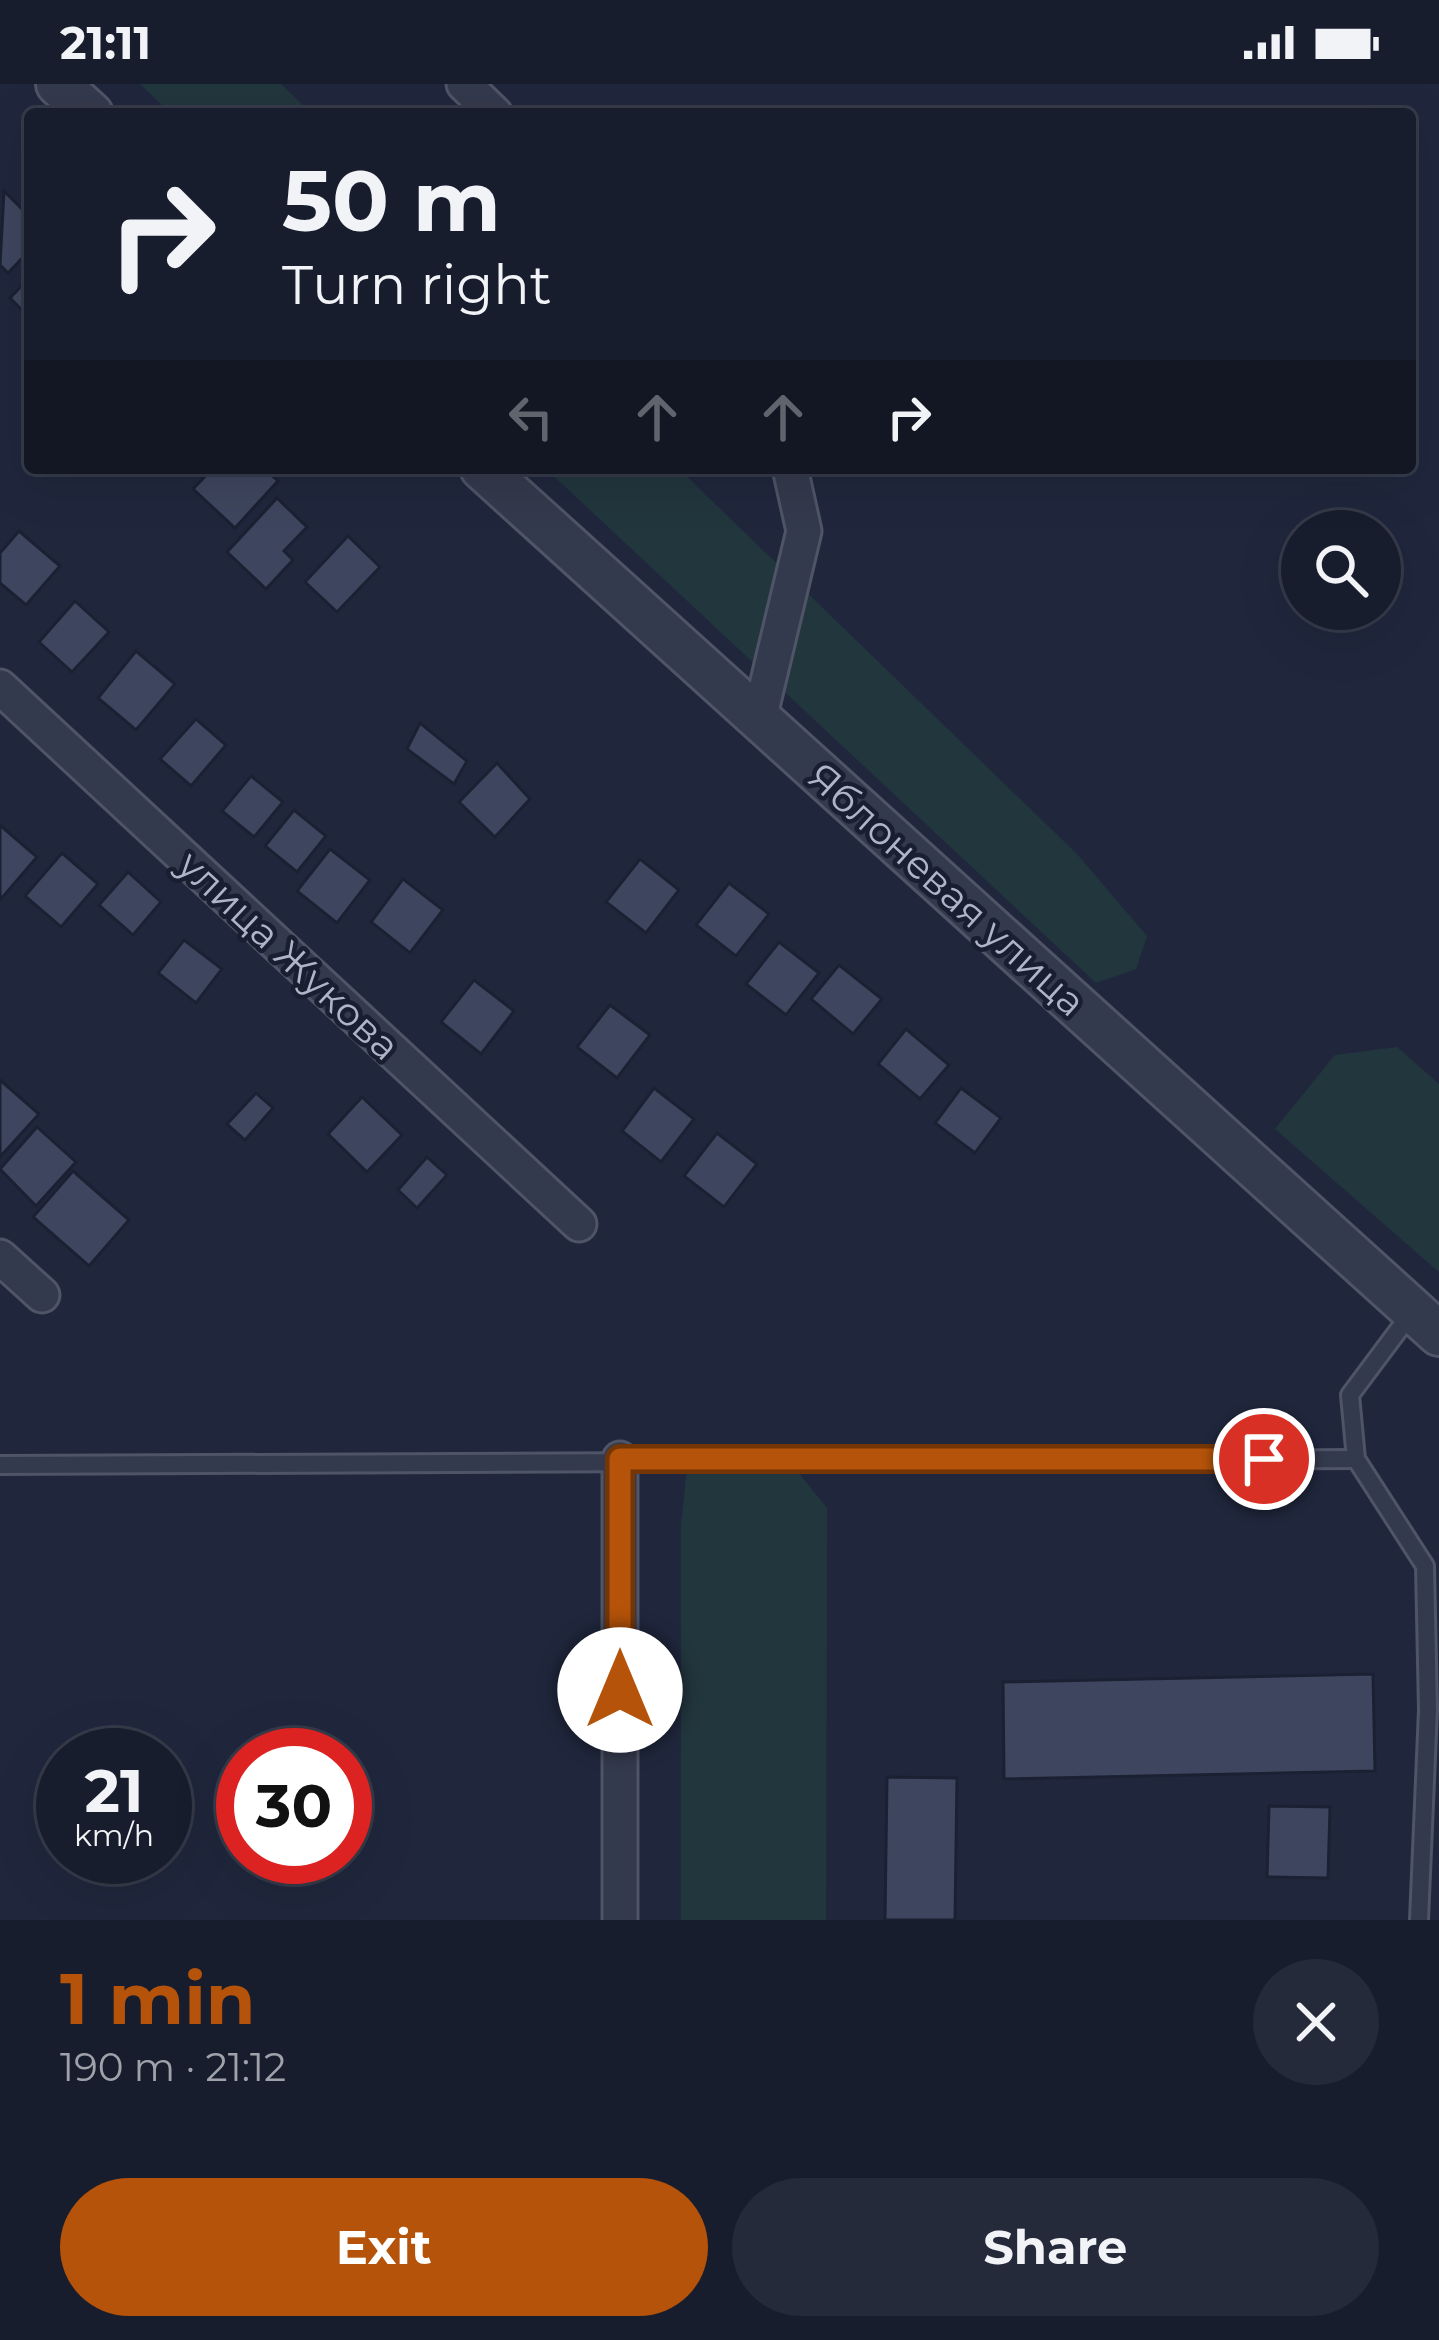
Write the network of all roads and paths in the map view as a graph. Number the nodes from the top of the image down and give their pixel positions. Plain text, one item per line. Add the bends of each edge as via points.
1 (58, 84) edge
2 (464, 84) edge
3 (84, 108) edge
4 (489, 108) edge
5 (489, 474) edge
6 (791, 474) edge
7 (0, 687) edge
8 (758, 718) junction
9 (579, 1224) dead end
10 (0, 1257) edge
11 (42, 1295) dead end
12 (1426, 1323) edge
13 (620, 1459) junction
14 (1356, 1459) junction
15 (0, 1465) edge
16 (620, 1920) edge
17 (1419, 1920) edge

1 - 3 street
2 - 4 street
5 - 8 street, Яблоневая улица
6 - 8 street via 804,531
7 - 9 street, улица Жукова
8 - 12 street, Яблоневая улица
10 - 11 street
12 - 14 lane via 1350,1395
13 - 14 lane
13 - 15 lane
13 - 16 street
14 - 17 lane via 1425,1566

